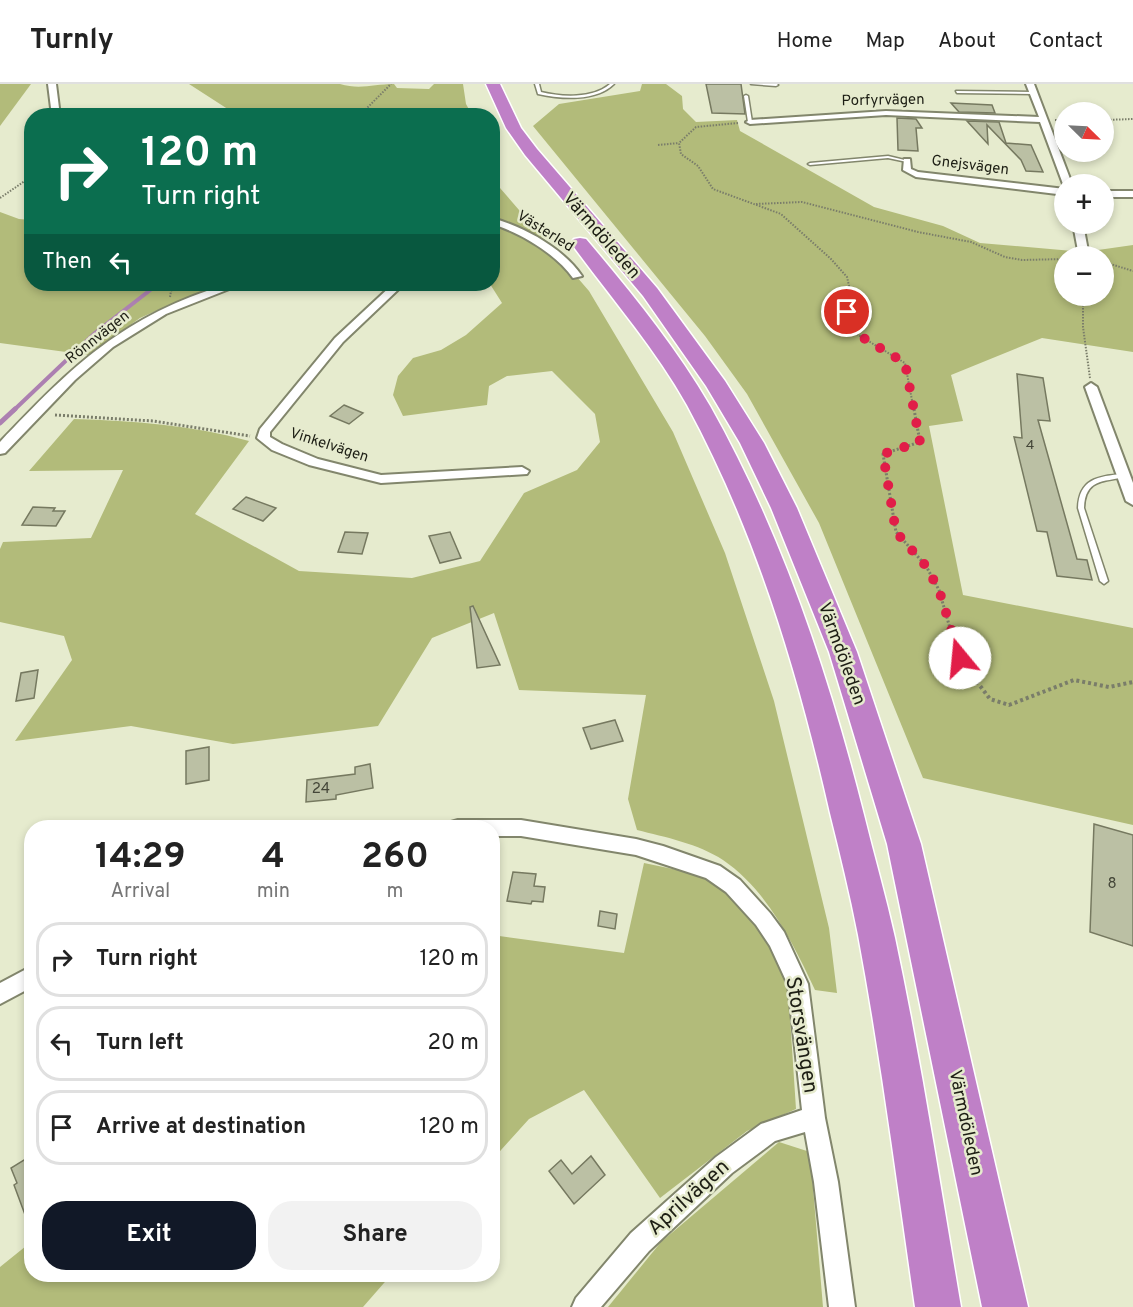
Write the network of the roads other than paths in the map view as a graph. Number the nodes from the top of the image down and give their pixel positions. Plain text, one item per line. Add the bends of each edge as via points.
1 (52, 84) edge
2 (493, 84) edge
3 (537, 84) edge
4 (612, 84) edge
5 (753, 84) edge
6 (1030, 84) edge
7 (776, 85) edge
8 (957, 92) dead end
9 (1033, 93) junction
10 (746, 96) dead end
11 (55, 108) edge
12 (1042, 120) junction
13 (750, 122) joint
14 (500, 140) edge
15 (907, 161) joint
16 (810, 164) dead end
17 (1064, 174) edge
18 (1054, 191) edge
19 (1114, 194) edge
20 (1133, 194) edge
21 (500, 223) edge
22 (577, 276) dead end
23 (217, 291) edge
24 (392, 291) edge
25 (1091, 387) road end
26 (0, 450) edge
27 (522, 471) dead end
28 (1123, 476) junction
29 (1133, 501) edge
30 (1104, 582) dead end
31 (500, 828) edge
32 (24, 980) edge
33 (0, 994) edge
34 (814, 1118) junction
35 (585, 1307) edge
36 (842, 1307) edge
37 (938, 1307) edge
38 (1005, 1307) edge

1 - 11 street
2 - 38 highway, Värmdöleden via 531,152 650,292 717,386 752,443 784,508 843,651 904,844
3 - 4 lane via 538,93 568,96 600,92
5 - 7 lane
6 - 9 street
8 - 9 lane
9 - 12 street
10 - 13 lane
12 - 13 street, Porfyrvägen via 886,113
12 - 17 street
14 - 37 highway, Värmdöleden via 669,357 724,456 769,556 812,677 833,751 879,948
15 - 16 lane, Gnejsvägen via 888,157
15 - 18 street, Gnejsvägen via 907,170 915,174
19 - 20 street
21 - 22 street, Västerled via 566,262
23 - 26 street, Rönnvägen via 135,326 88,362
24 - 27 street, Vinkelvägen via 339,340 263,438 314,462 381,479
25 - 28 street
28 - 29 street
28 - 30 lane via 1099,478 1081,498
31 - 34 street, Storsvängen via 636,847 713,872 733,886 777,939 798,984
32 - 33 street
34 - 35 street, Aprilvägen via 769,1132 724,1165 640,1242
34 - 36 street, Storsvängen

